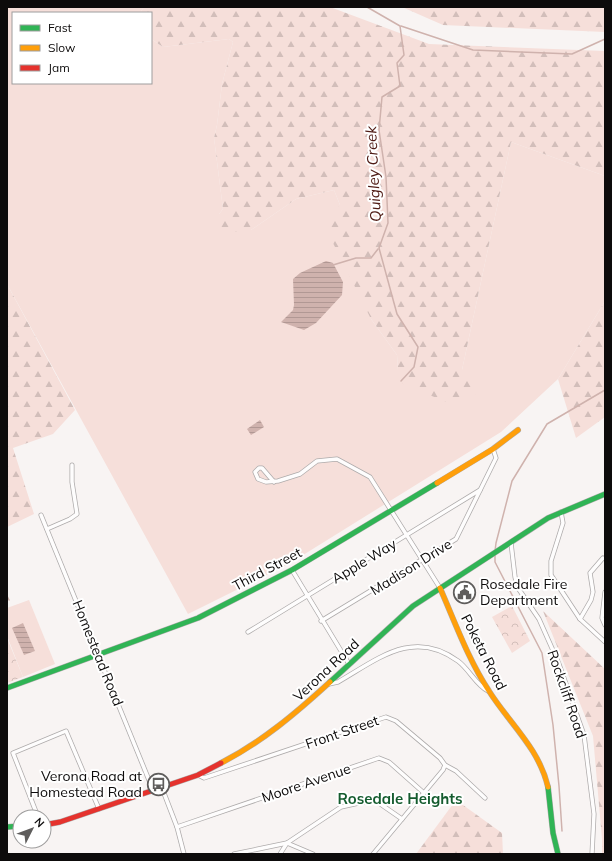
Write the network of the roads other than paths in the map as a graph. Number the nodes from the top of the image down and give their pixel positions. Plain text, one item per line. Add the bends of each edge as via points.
1 (518, 430) dead end
2 (493, 449) junction
3 (72, 465) dead end
4 (274, 482) junction
5 (480, 490) junction
6 (605, 494) edge
7 (392, 510) junction
8 (561, 512) junction
9 (41, 515) dead end
10 (47, 529) junction
11 (408, 535) junction
12 (511, 542) junction
13 (603, 558) dead end
14 (423, 560) junction
15 (292, 570) junction
16 (440, 588) junction
17 (605, 592) edge
18 (306, 596) junction
19 (580, 619) junction
20 (321, 621) junction
21 (605, 625) edge
22 (248, 632) dead end
23 (605, 642) edge
24 (98, 654) junction
25 (349, 664) junction
26 (329, 684) junction
27 (7, 688) edge
28 (489, 692) junction
29 (445, 765) junction
30 (198, 774) junction
31 (162, 788) junction
32 (153, 790) junction
33 (424, 794) junction
34 (485, 798) dead end
35 (35, 809) edge
36 (99, 809) junction
37 (402, 819) junction
38 (52, 824) edge
39 (177, 827) junction
40 (287, 843) junction
41 (184, 854) edge
42 (234, 854) edge
43 (280, 854) edge
44 (313, 854) edge
45 (373, 854) edge
46 (558, 854) edge
47 (592, 854) edge

1 - 2 street, Third Street
2 - 5 street, Madison Drive via 496,458
2 - 7 street, Third Street
3 - 10 street via 77,514
4 - 4 street via 262,468 255,472 258,479
4 - 7 street, Poketa Road via 300,474 317,461 337,459 370,476
5 - 11 street, Apple Way
5 - 14 street, Madison Drive via 456,539
6 - 8 street, Verona Road
7 - 11 street, Poketa Road
7 - 15 street, Third Street
8 - 12 street, Verona Road
8 - 19 street via 563,523 551,561 551,575
9 - 10 street, Homestead Road
10 - 24 street, Homestead Road
11 - 14 street, Poketa Road
11 - 18 street, Apple Way
12 - 16 street, Verona Road
12 - 47 street, Rockcliff Road via 518,588 539,620 559,664 584,735 594,814
13 - 19 street via 590,573 593,592
14 - 16 street, Poketa Road
14 - 20 street, Madison Drive
15 - 18 street
15 - 24 street, Third Street via 198,618
16 - 25 street, Verona Road via 413,606
16 - 28 street, Poketa Road
17 - 21 street via 602,618
18 - 20 street
18 - 22 street, Apple Way
19 - 23 street
20 - 25 street
24 - 27 street, Third Street
24 - 32 street, Homestead Road
25 - 26 street, Verona Road
26 - 28 street via 338,682 401,648 416,645 435,648 460,662
26 - 30 street, Verona Road via 248,750
28 - 46 street, Poketa Road via 528,742 543,768 552,804 554,844
29 - 30 street, Front Street via 396,721 386,717 204,778
29 - 33 street
29 - 34 street, Front Street via 456,770
30 - 31 street, Verona Road
31 - 32 street, Verona Road
31 - 39 street
32 - 36 street, Verona Road
33 - 37 street
33 - 39 street, Moore Avenue via 389,762 379,758
35 - 36 street via 13,753 66,731
36 - 38 street, Verona Road
37 - 40 street via 383,804 368,801 340,808
37 - 45 street
39 - 41 street
40 - 42 street
40 - 43 street
40 - 44 street

